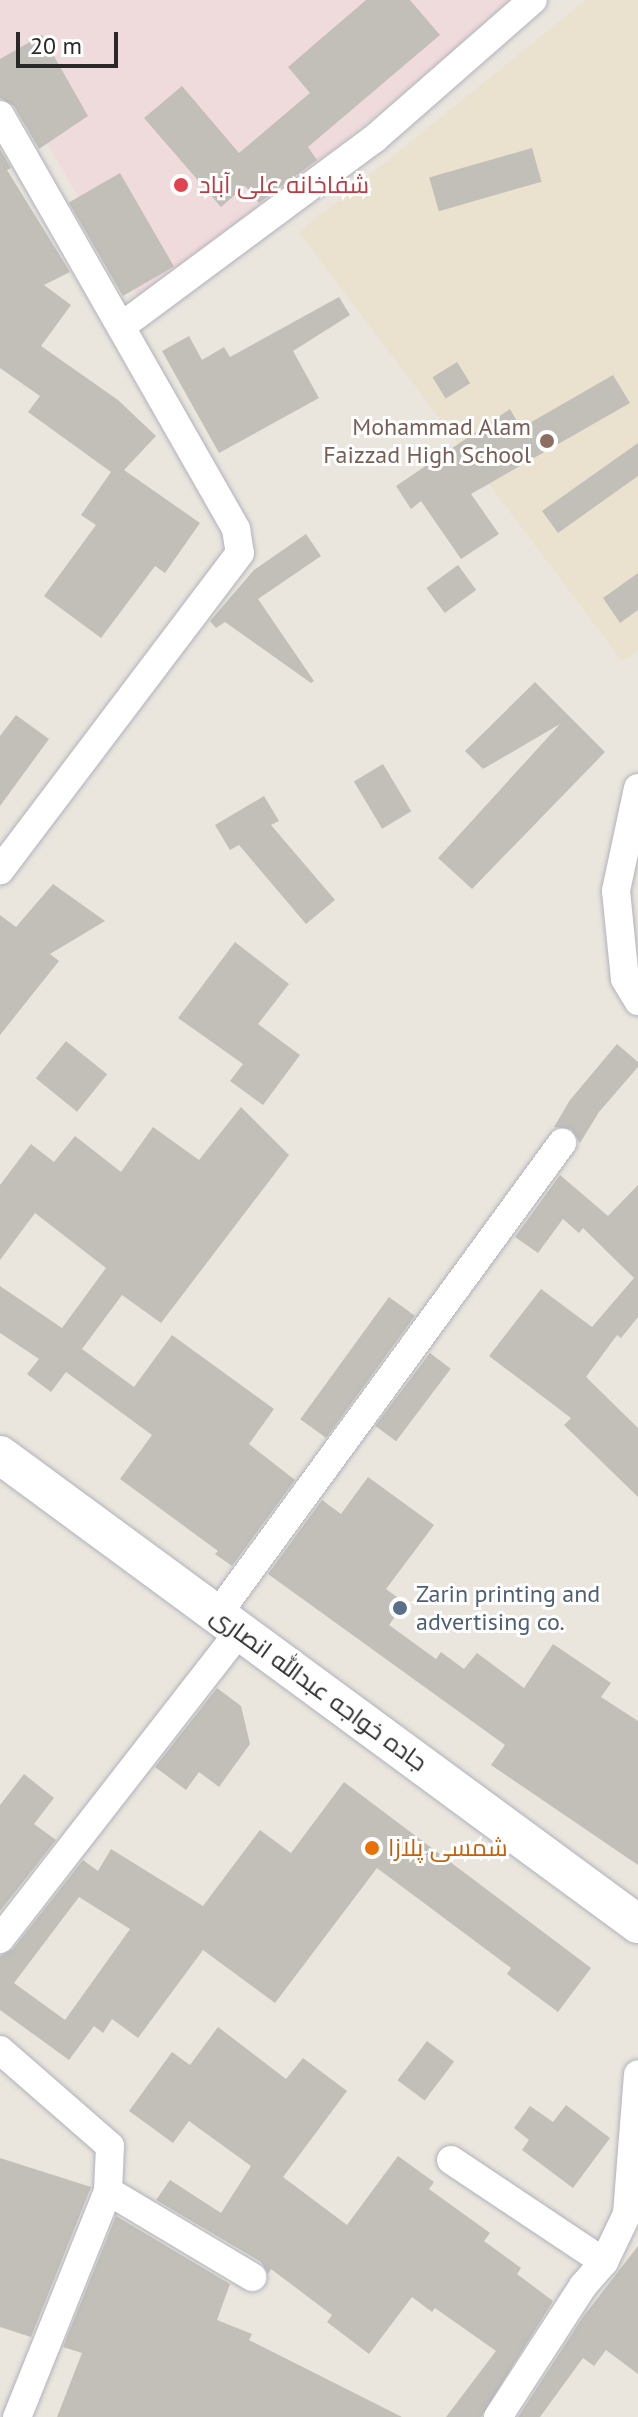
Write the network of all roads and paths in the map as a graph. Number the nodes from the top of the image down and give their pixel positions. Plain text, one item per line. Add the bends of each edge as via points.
1 (533, 0) edge
2 (0, 115) edge
3 (122, 326) junction
4 (638, 788) edge
5 (0, 870) edge
6 (638, 1001) edge
7 (562, 1143) dead end
8 (0, 1455) edge
9 (228, 1623) junction
10 (638, 1924) edge
11 (0, 1939) edge
12 (0, 2050) edge
13 (638, 2074) edge
14 (451, 2160) dead end
15 (108, 2191) junction
16 (604, 2262) junction
17 (252, 2277) dead end
18 (17, 2417) edge
19 (498, 2417) edge

1 - 3 street via 374,139
2 - 3 street
3 - 5 street via 236,529 240,553
4 - 6 street via 616,891 625,979
7 - 9 street
8 - 9 main road, جاده خواجه عبدالله انصاری
9 - 10 main road, جاده خواجه عبدالله انصاری
9 - 11 street
12 - 15 street via 110,2146
13 - 16 street via 627,2214
14 - 16 street
15 - 17 street
15 - 18 street
16 - 19 street

